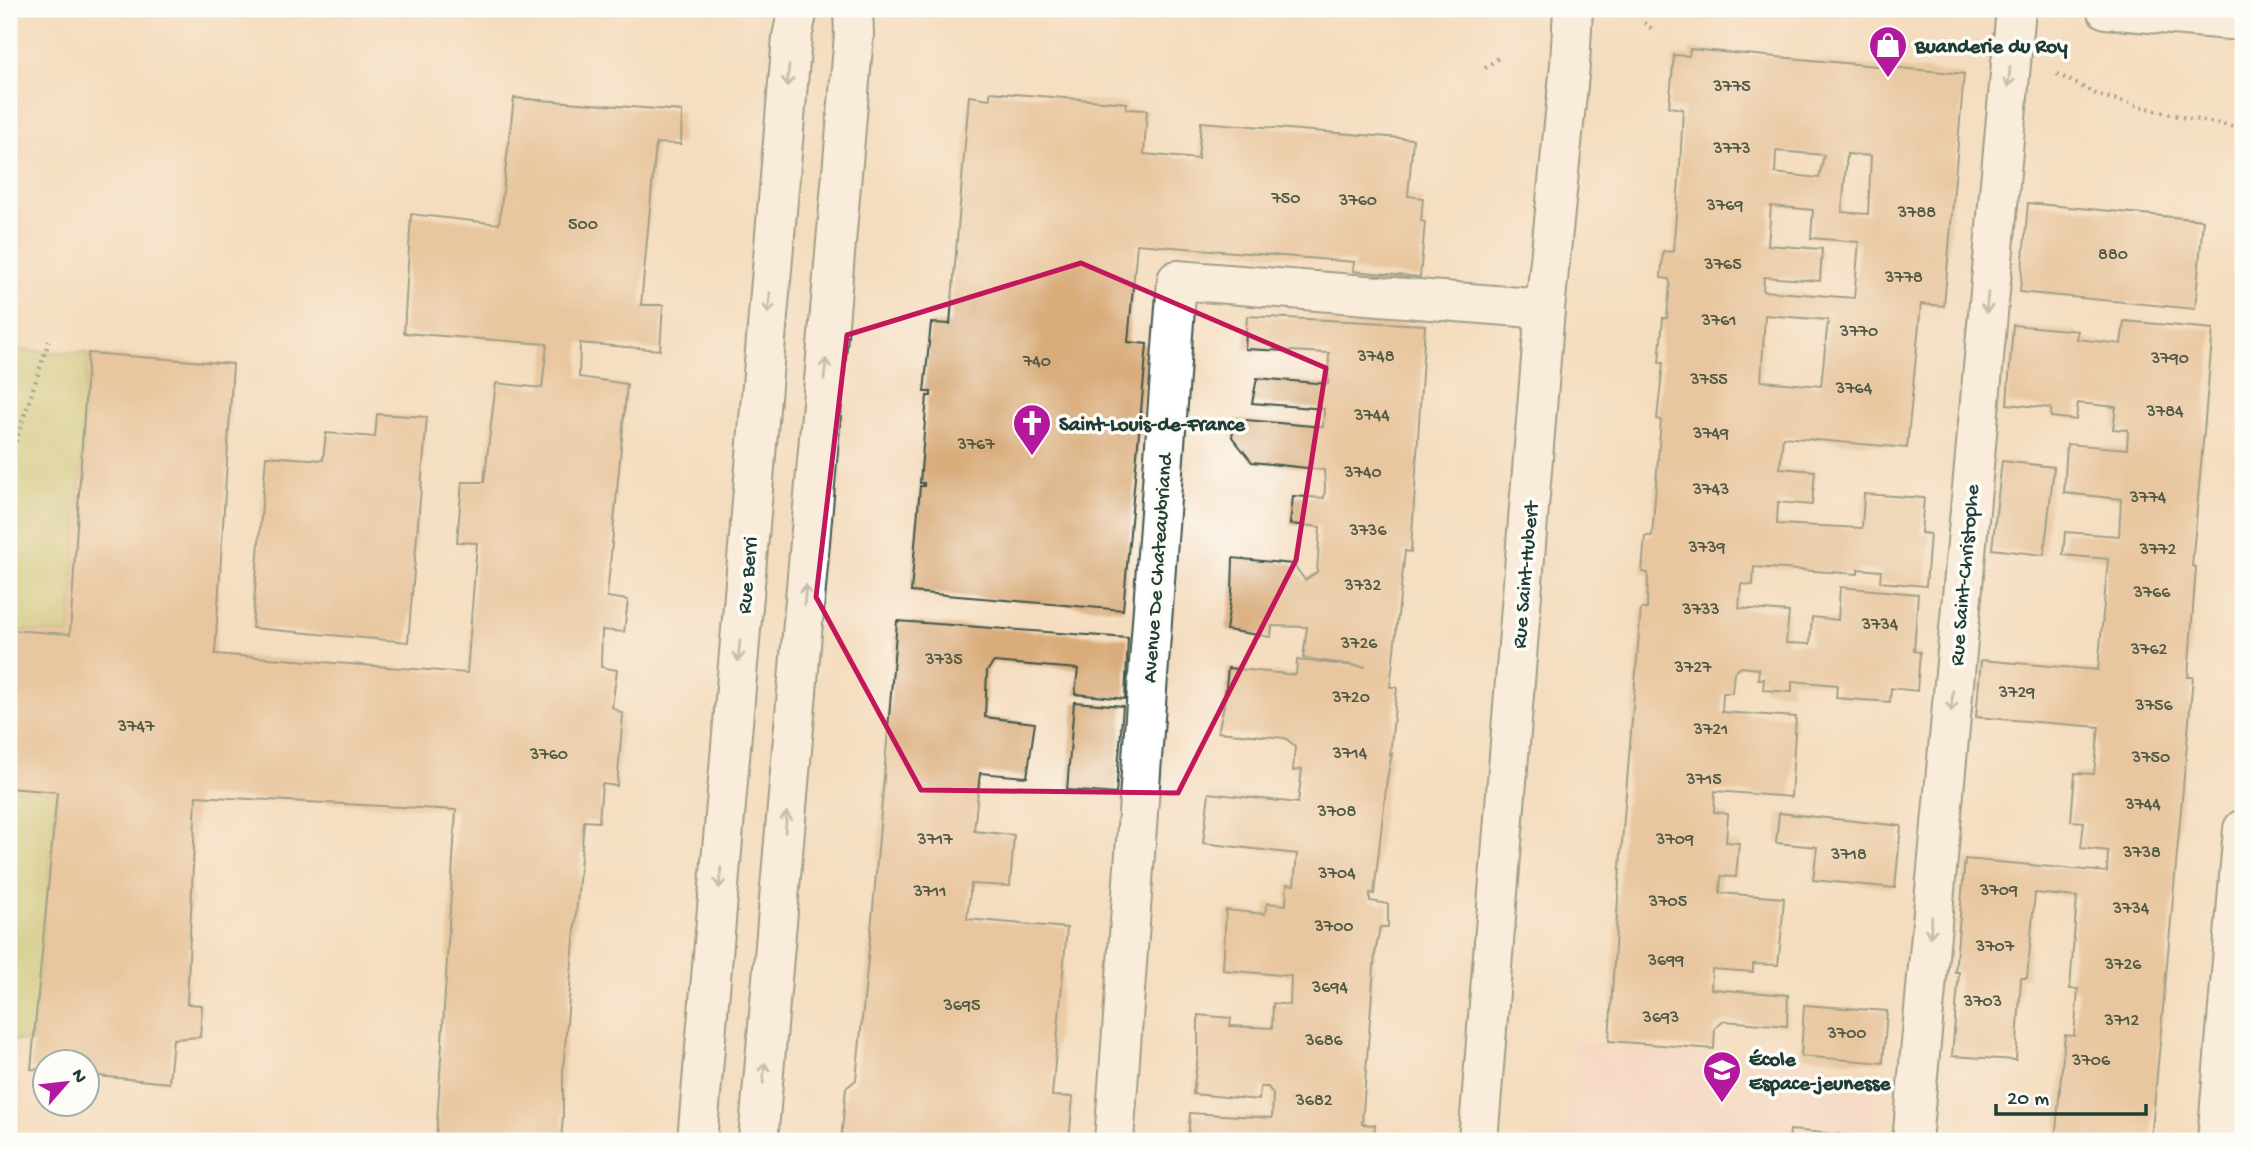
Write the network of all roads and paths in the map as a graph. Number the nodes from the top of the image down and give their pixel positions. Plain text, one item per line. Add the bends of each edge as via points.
1 (799, 9) edge
2 (853, 9) edge
3 (1573, 9) edge
4 (2015, 9) edge
5 (2106, 9) edge
6 (2243, 19) edge
7 (1644, 23) dead end
8 (1655, 31) dead end
9 (1498, 58) dead end
10 (1485, 68) dead end
11 (2053, 71) dead end
12 (2243, 128) edge
13 (1545, 309) junction
14 (49, 341) dead end
15 (9, 462) edge
16 (2243, 829) edge
17 (697, 1141) edge
18 (758, 1141) edge
19 (1114, 1141) edge
20 (1478, 1141) edge
21 (1912, 1141) edge
22 (2217, 1141) edge

1 -> 17 street, Rue Berri via 792,37
18 -> 2 street
3 - 13 street, Rue Saint-Hubert
4 -> 21 street, Rue Saint-Christophe
5 - 6 street
7 - 8 path
9 - 10 path
11 - 12 path via 2098,95
13 - 19 street, Avenue De Chateaubriand via 1177,280
13 - 20 street, Rue Saint-Hubert
14 - 15 path
16 - 22 street

